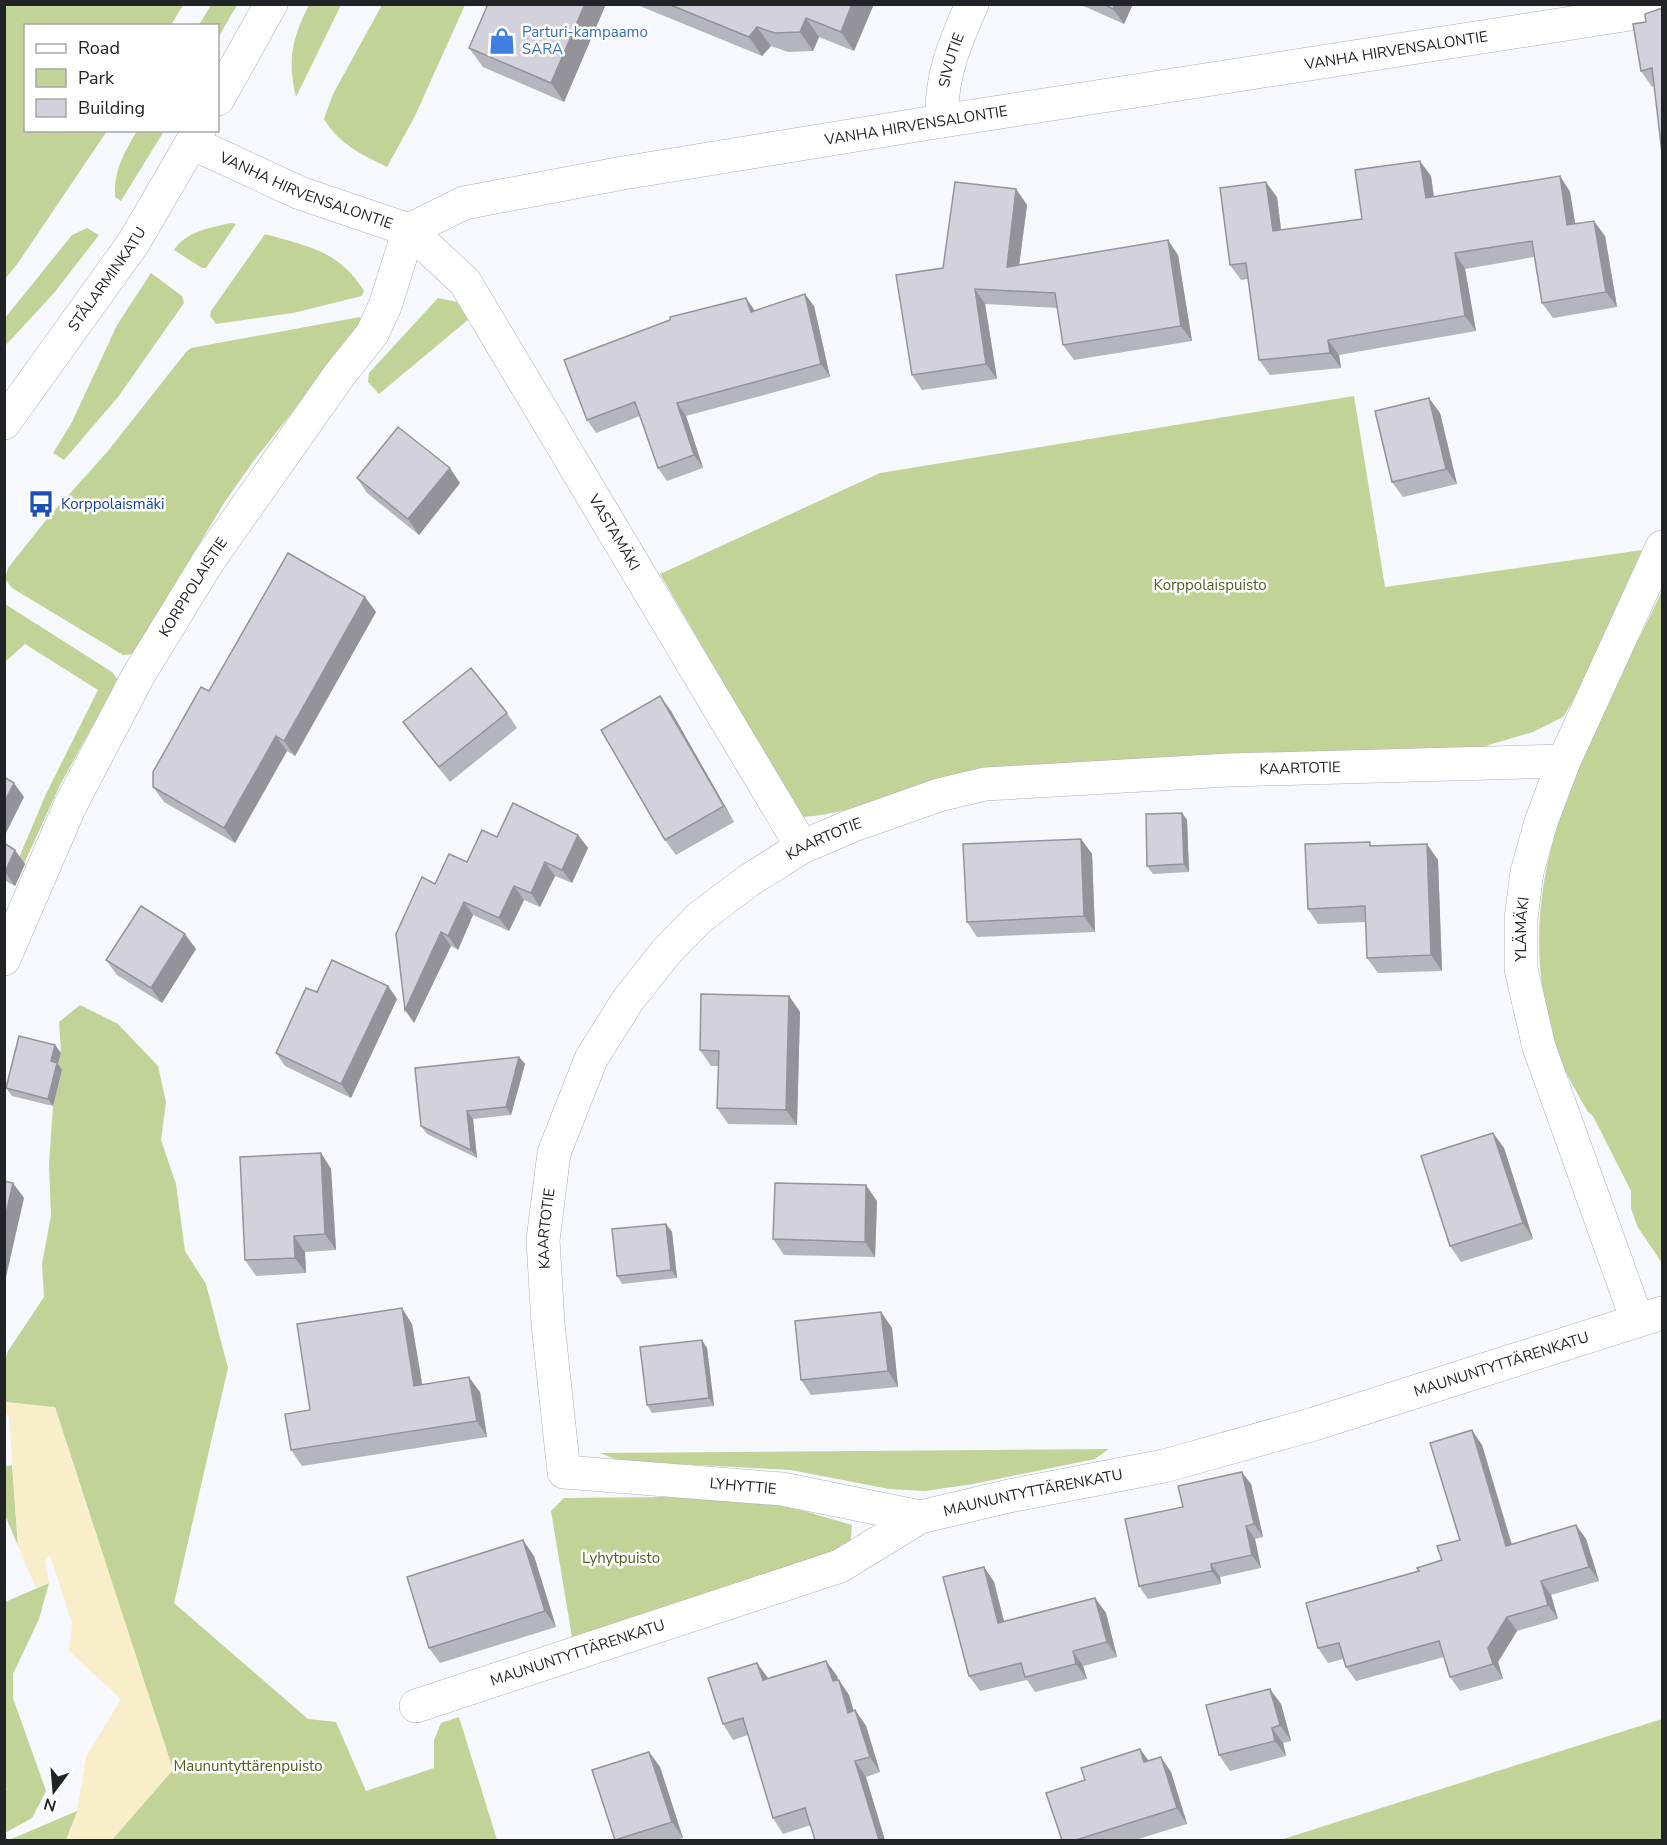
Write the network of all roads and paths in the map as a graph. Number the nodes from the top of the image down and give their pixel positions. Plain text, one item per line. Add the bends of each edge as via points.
1 (271, 4) edge
2 (972, 4) edge
3 (1662, 9) edge
4 (219, 97) edge
5 (942, 121) junction
6 (196, 137) edge
7 (409, 230) junction
8 (4, 423) edge
9 (1662, 547) edge
10 (1564, 761) junction
11 (802, 847) junction
12 (4, 959) edge
13 (1650, 1316) edge
14 (564, 1472) joint
15 (920, 1517) junction
16 (416, 1706) dead end

1 - 4 street
2 - 5 street, SIVUTIE via 949,57 941,96
3 - 5 street, VANHA HIRVENSALONTIE
5 - 7 street, VANHA HIRVENSALONTIE via 623,173 464,204
6 - 7 street, VANHA HIRVENSALONTIE via 300,194
6 - 8 street, STÅLARMINKATU via 134,242
7 - 11 street, VASTAMÄKI via 465,282
7 - 12 street, KORPPOLAISTIE via 372,334 209,560 138,676 70,806
9 - 10 street, YLÄMÄKI
10 - 11 street, KAARTOTIE via 1229,770 994,783 939,795
10 - 13 street, YLÄMÄKI via 1527,872 1521,919 1521,969 1539,1047
11 - 14 street, KAARTOTIE via 699,918 666,952 606,1033 573,1101 554,1153 543,1240
13 - 15 street, MAUNUNTYTTÄRENKATU via 1314,1424 1164,1466
14 - 15 street, LYHYTTIE via 782,1489
15 - 16 street, MAUNUNTYTTÄRENKATU via 840,1566

